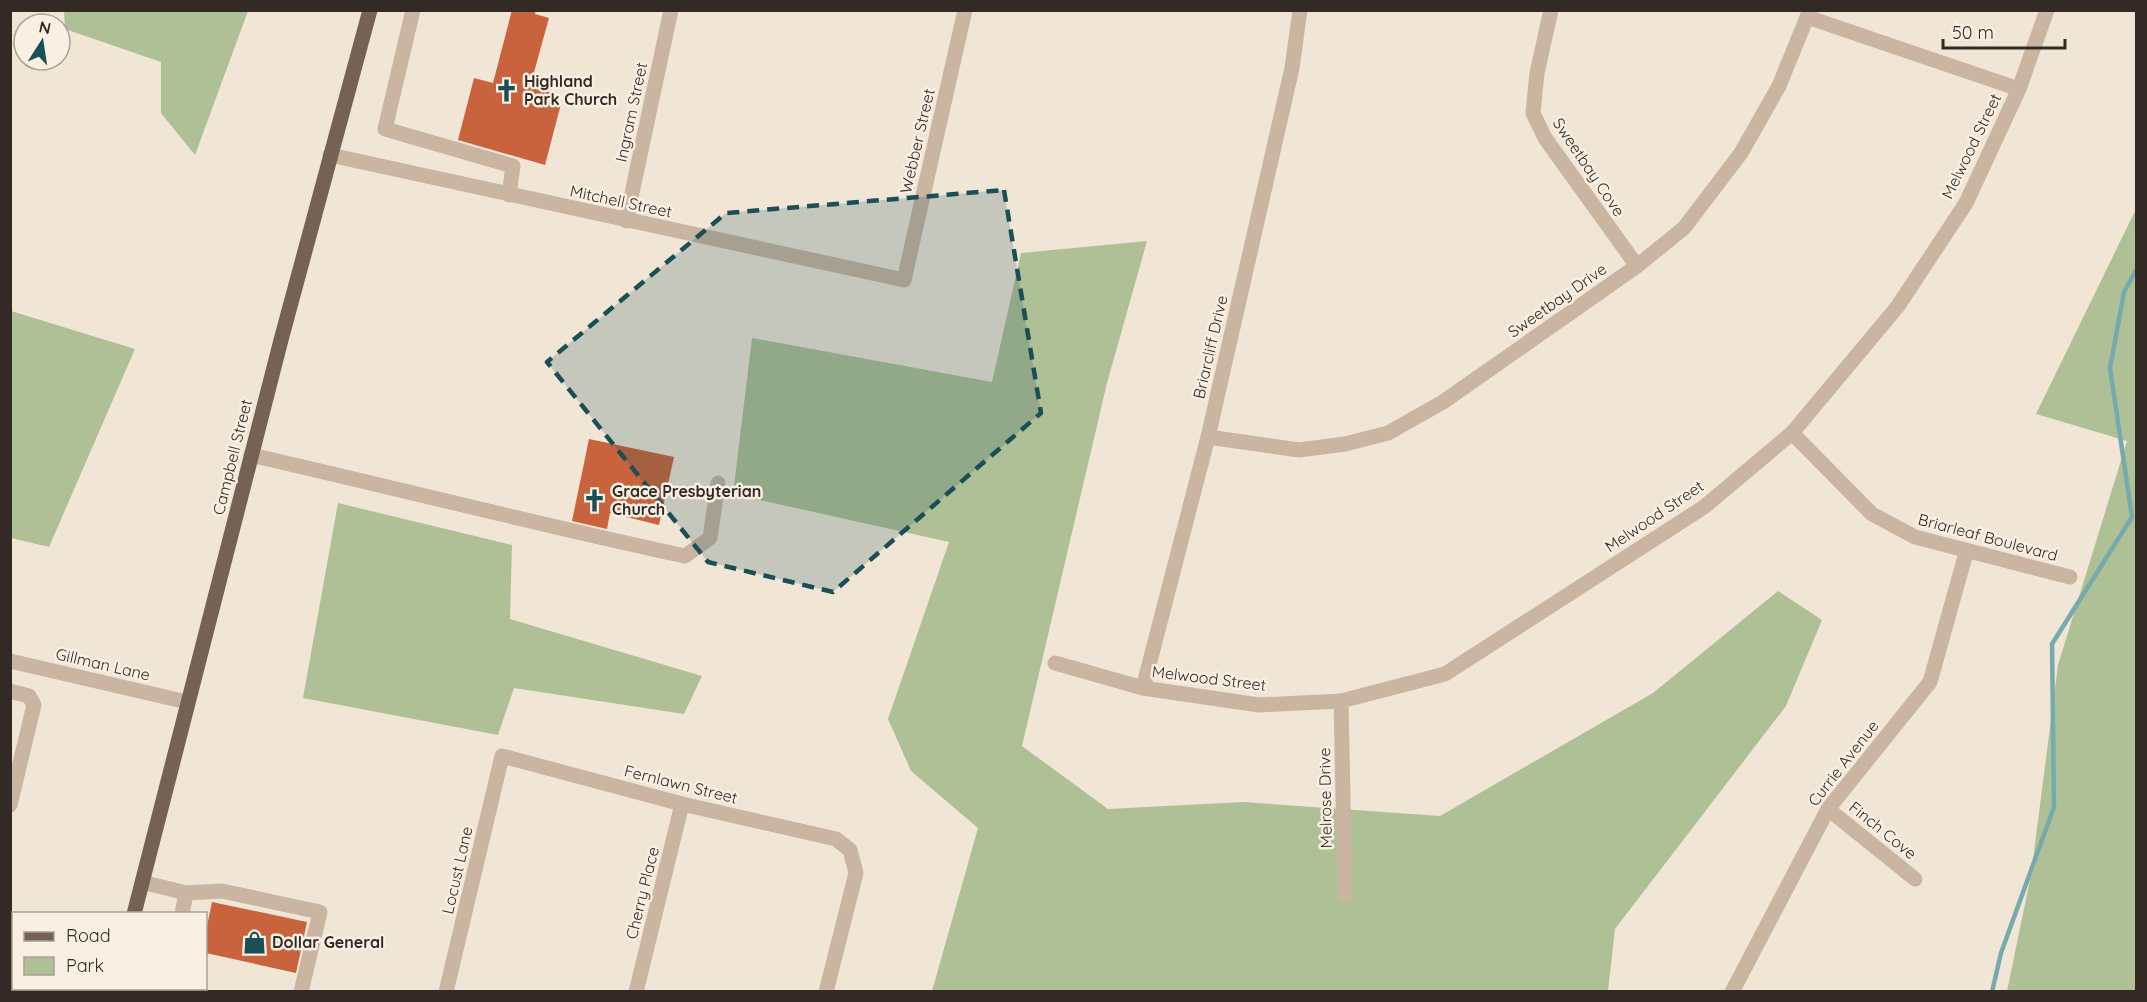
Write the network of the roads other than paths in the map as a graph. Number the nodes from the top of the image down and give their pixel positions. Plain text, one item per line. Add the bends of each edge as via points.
1 (370, 10) edge
2 (413, 10) edge
3 (671, 10) edge
4 (965, 10) edge
5 (1300, 10) edge
6 (1551, 10) edge
7 (2047, 10) edge
8 (1808, 14) edge
9 (2019, 89) junction
10 (330, 155) junction
11 (509, 195) junction
12 (626, 221) junction
13 (1637, 266) junction
14 (904, 280) joint
15 (1792, 433) junction
16 (1208, 437) junction
17 (251, 455) junction
18 (718, 483) dead end
19 (1966, 553) junction
20 (2070, 577) dead end
21 (10, 661) edge
22 (1055, 663) dead end
23 (1143, 688) junction
24 (10, 692) edge
25 (1341, 701) junction
26 (187, 702) junction
27 (502, 756) joint
28 (682, 804) junction
29 (10, 806) edge
30 (1828, 808) junction
31 (1915, 879) dead end
32 (142, 882) junction
33 (186, 893) junction
34 (1346, 895) dead end
35 (134, 912) edge
36 (182, 912) edge
37 (301, 992) edge
38 (446, 992) edge
39 (636, 992) edge
40 (826, 992) edge
41 (1732, 992) edge

1 - 10 main road, Campbell Street
2 - 11 street via 385,129 513,166
3 - 12 street, Ingram Street
4 - 14 street, Webber Street
5 - 16 street, Briarcliff Drive via 1292,68
6 - 13 street, Sweetbay Cove via 1533,113 1545,138
7 - 9 street, Melwood Street
8 - 9 street
8 - 13 street, Sweetbay Drive via 1779,86 1742,153 1684,228
9 - 15 street, Melwood Street via 1966,203 1898,306
10 - 11 street, Mitchell Street
10 - 17 main road, Campbell Street
11 - 12 street, Mitchell Street
12 - 14 street, Mitchell Street
13 - 16 street, Sweetbay Drive via 1443,402 1388,433 1299,450
15 - 19 street, Briarleaf Boulevard via 1872,514 1915,537
15 - 25 street, Melwood Street via 1704,507 1445,674
16 - 23 street, Briarcliff Drive
17 - 18 street via 685,556 710,538
17 - 26 main road, Campbell Street
19 - 20 street, Briarleaf Boulevard
19 - 30 street, Currie Avenue via 1930,682
21 - 26 street, Gillman Lane
22 - 23 street, Melwood Street
23 - 25 street, Melwood Street via 1259,705
24 - 29 street via 29,696 34,705
25 - 34 street, Melrose Drive
26 - 32 main road, Campbell Street
27 - 28 street, Fernlawn Street
27 - 38 street, Locust Lane
28 - 39 street, Cherry Place
28 - 40 street, Fernlawn Street via 836,839 850,850 856,873
30 - 31 street, Finch Cove
30 - 41 street, Currie Avenue
32 - 33 street
32 - 35 main road, Campbell Street
33 - 36 street
33 - 37 street via 222,891 320,912

